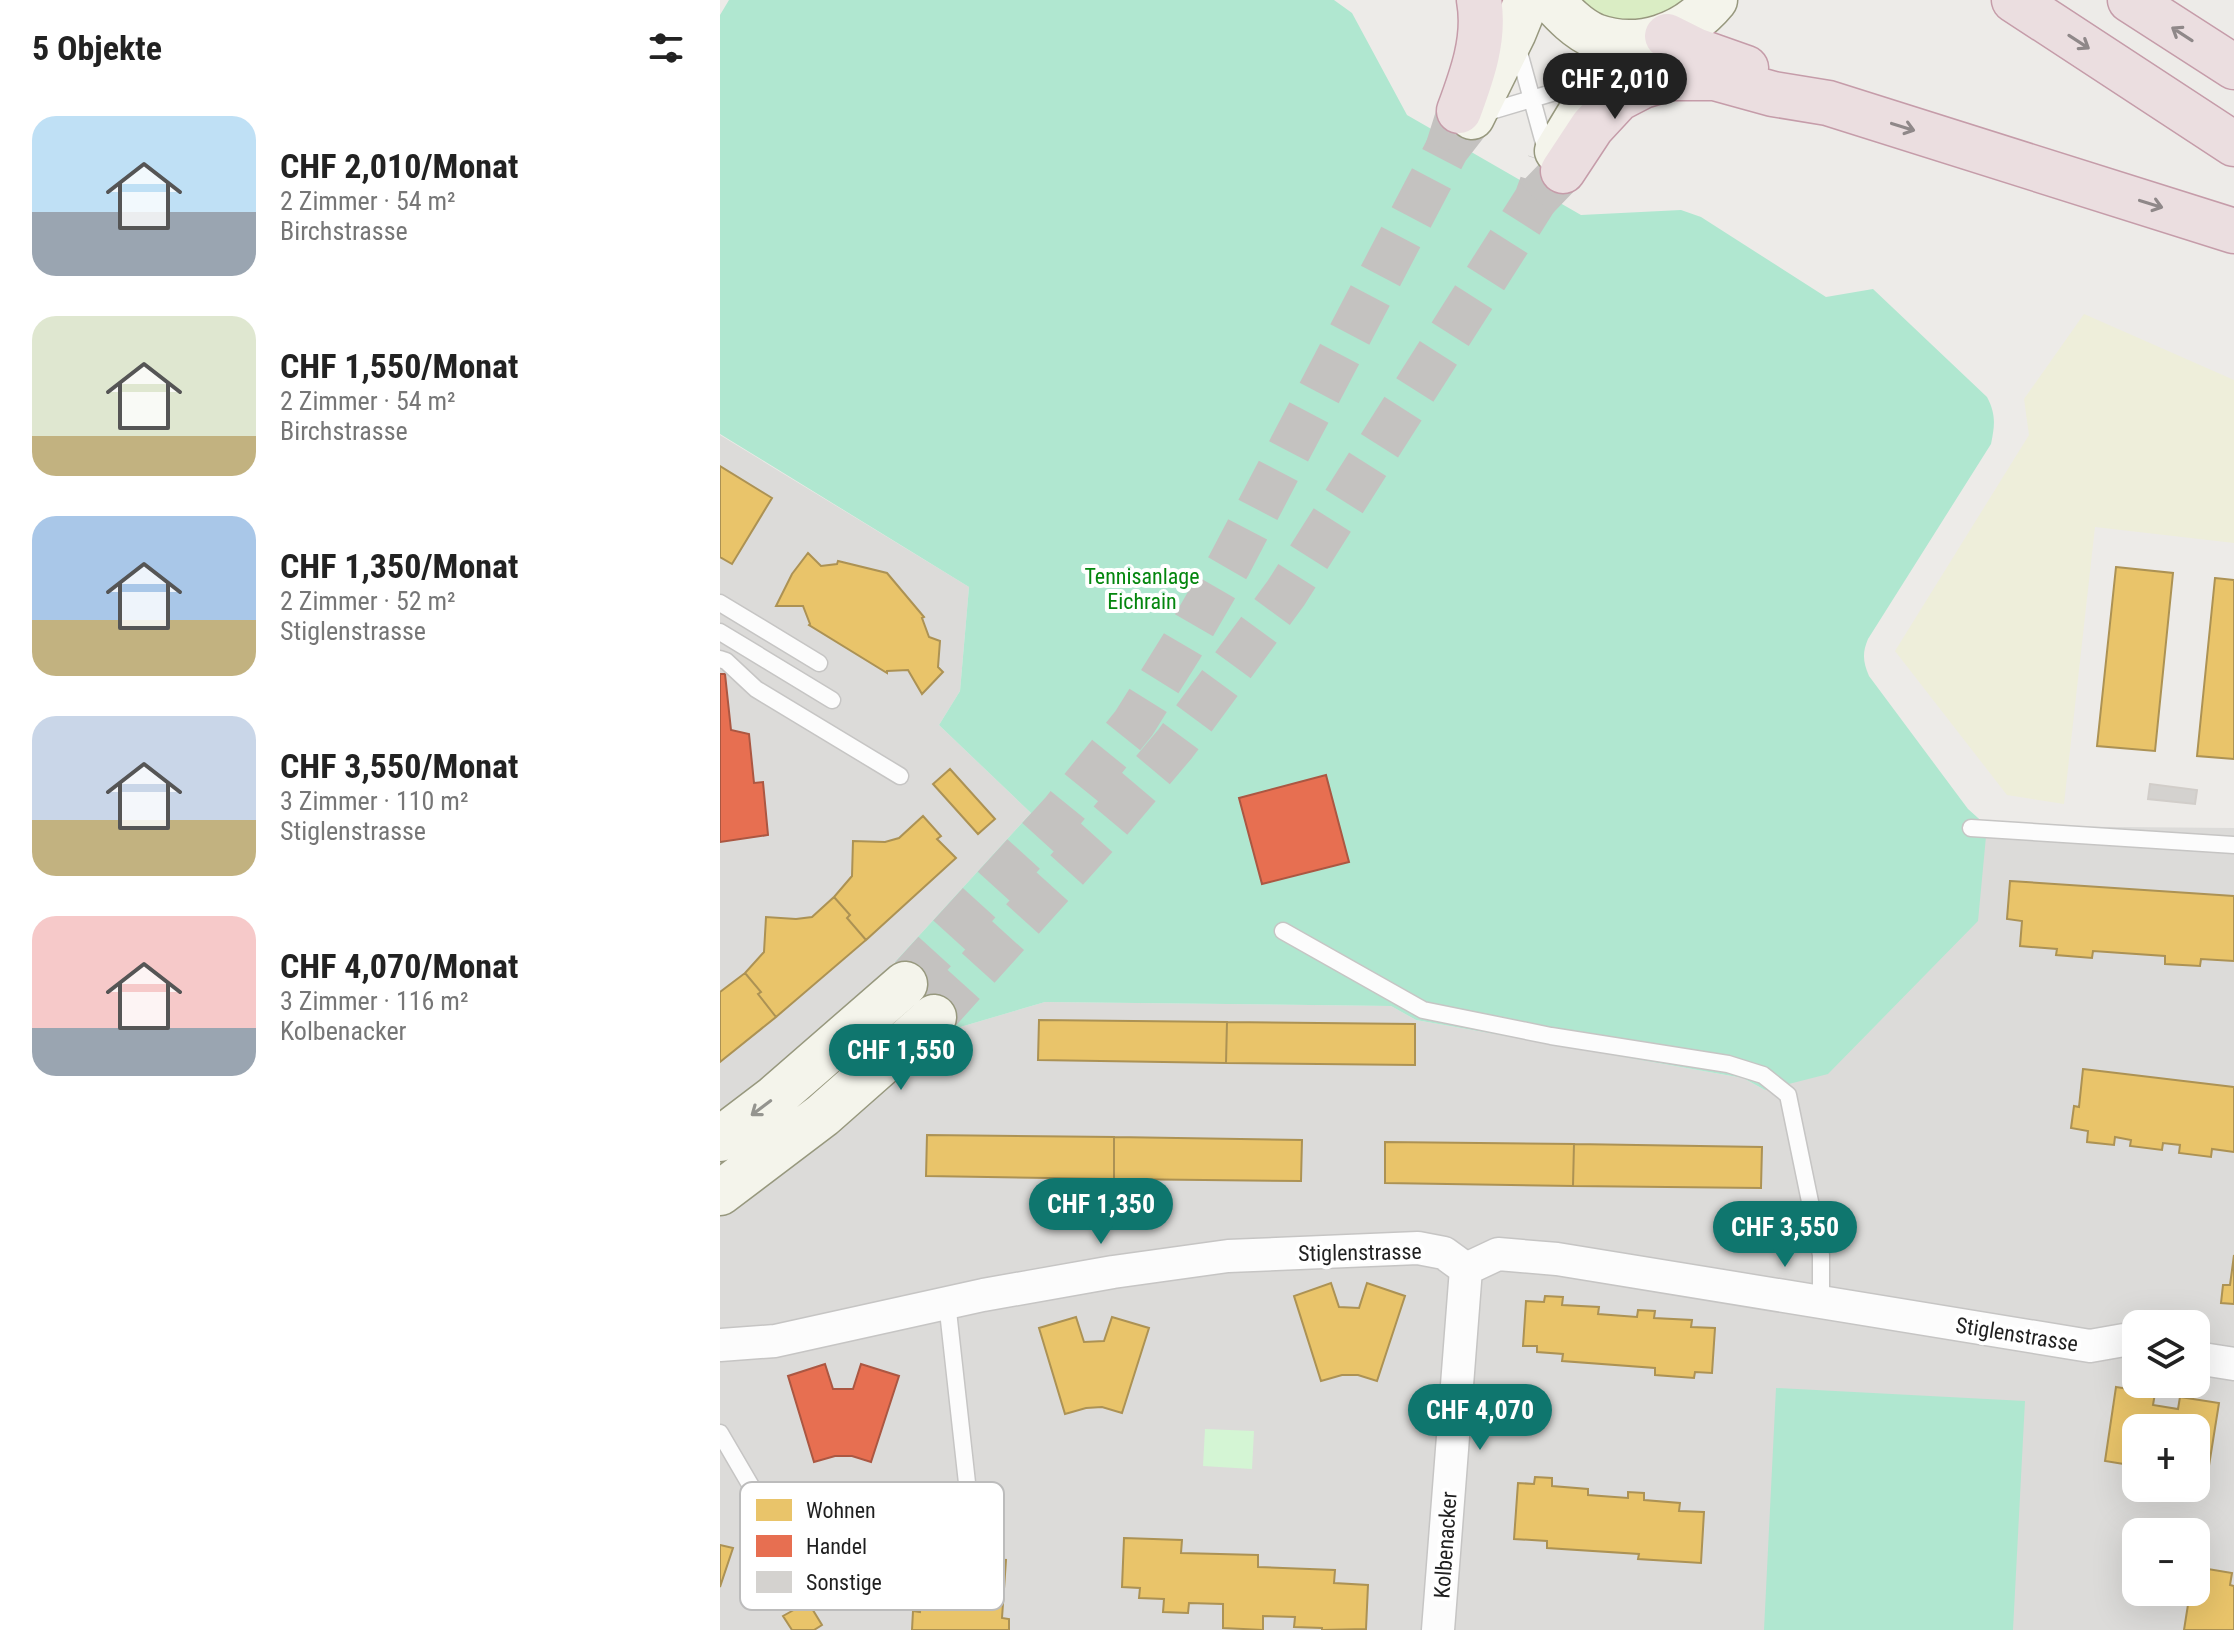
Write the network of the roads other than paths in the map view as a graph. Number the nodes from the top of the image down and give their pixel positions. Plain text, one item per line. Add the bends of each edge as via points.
1 (1479, 0) edge
2 (1551, 0) edge
3 (1715, 0) edge
4 (2014, 0) edge
5 (2130, 0) edge
6 (1520, 16) edge
7 (1649, 39) junction
8 (2234, 67) edge
9 (1601, 78) junction
10 (1531, 98) junction
11 (1828, 103) junction
12 (1465, 114) junction
13 (2234, 144) edge
14 (1556, 167) junction
15 (2234, 231) edge
16 (720, 603) edge
17 (720, 632) edge
18 (720, 659) edge
19 (819, 663) dead end
20 (832, 700) dead end
21 (900, 776) dead end
22 (1971, 828) dead end
23 (2234, 845) edge
24 (1283, 931) dead end
25 (905, 984) tunnel mouth
26 (934, 1017) tunnel mouth
27 (720, 1139) edge
28 (720, 1193) edge
29 (1466, 1269) junction
30 (947, 1302) junction
31 (1821, 1303) junction
32 (2122, 1340) edge
33 (720, 1345) edge
34 (2210, 1360) edge
35 (2234, 1364) edge
36 (720, 1433) edge
37 (749, 1482) edge
38 (967, 1482) edge
39 (1438, 1630) edge

1 - 12 highway via 1479,44
2 - 7 main road via 1567,18 1595,35
3 - 7 main road via 1695,21
4 -> 13 highway
8 -> 5 highway
6 - 10 lane
6 - 12 main road
7 - 9 main road
7 - 11 highway via 1780,79
9 - 10 lane
9 - 14 main road
10 - 12 lane
10 - 14 lane
11 - 14 highway via 1715,78 1670,78 1618,99
11 -> 15 highway
16 - 19 lane
17 - 20 lane
18 - 21 lane via 756,689
22 - 23 lane
24 - 31 lane via 1423,1010 1728,1064 1763,1075 1788,1095 1821,1255
25 -> 27 main road
26 - 28 main road via 823,1115
29 - 30 street, Stiglenstrasse via 1444,1253 1418,1248 1228,1256
29 - 31 street, Stiglenstrasse via 1498,1254 1513,1255
29 - 39 street, Kolbenacker
30 - 33 street, Stiglenstrasse via 775,1341
30 - 38 lane
31 - 32 street, Stiglenstrasse via 2090,1346
34 - 35 street
36 - 37 lane

